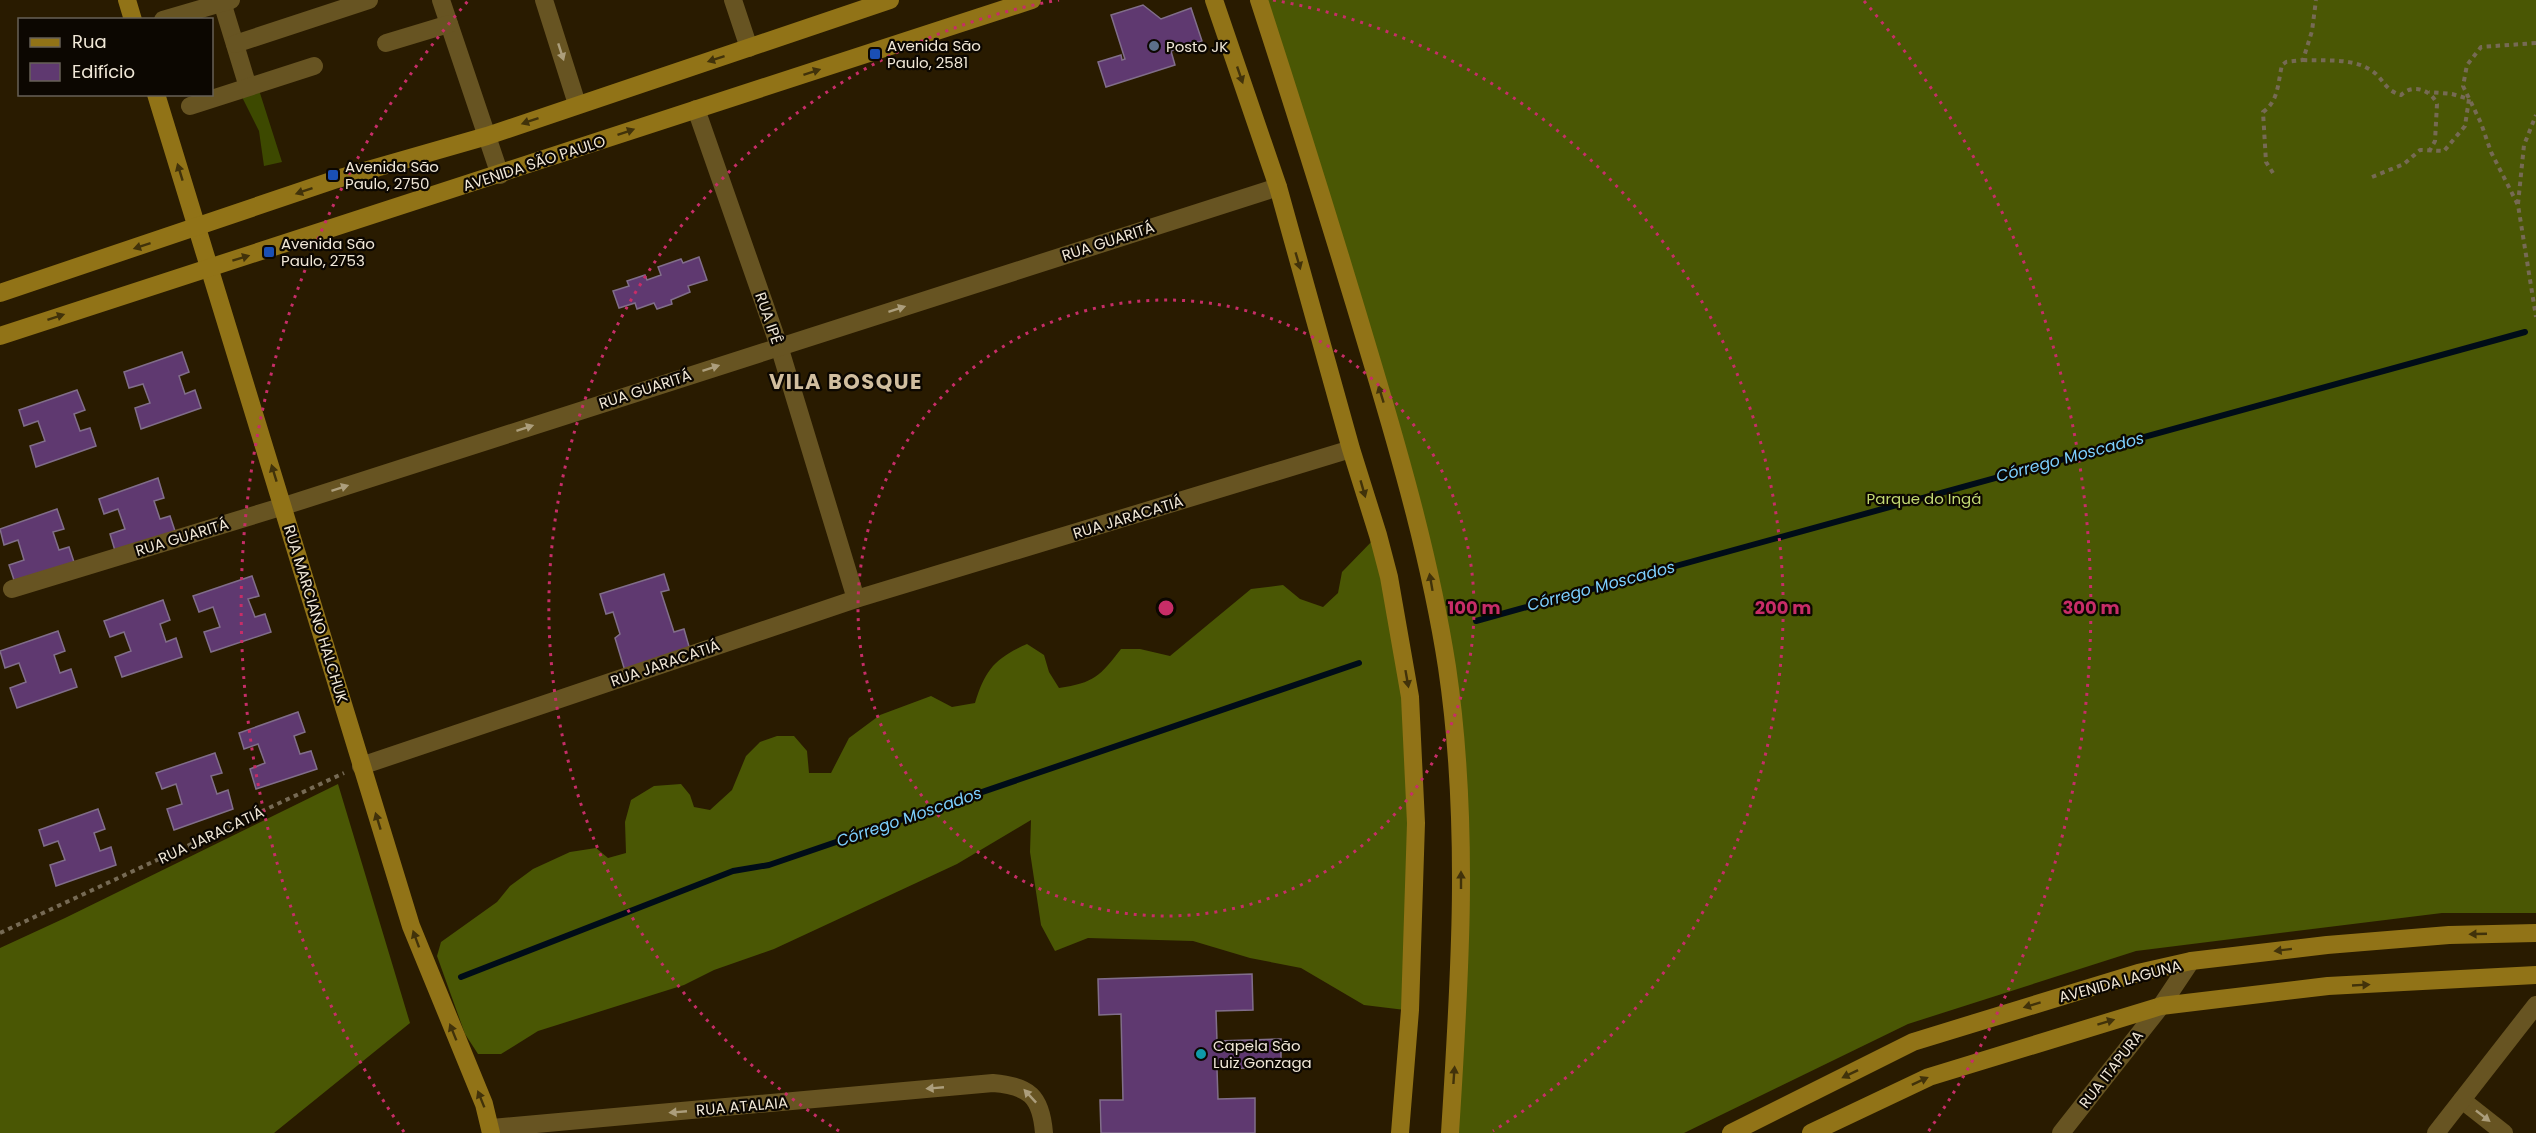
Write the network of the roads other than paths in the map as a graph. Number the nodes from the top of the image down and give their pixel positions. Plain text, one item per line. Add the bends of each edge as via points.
1 (127, 0) edge
2 (369, 0) edge
3 (441, 0) edge
4 (544, 0) edge
5 (733, 0) edge
6 (890, 0) edge
7 (1032, 0) edge
8 (1214, 0) edge
9 (1259, 0) edge
10 (226, 1) edge
11 (132, 18) edge
12 (170, 18) edge
13 (449, 24) junction
14 (386, 43) dead end
15 (235, 44) junction
16 (749, 48) junction
17 (314, 66) dead end
18 (248, 87) junction
19 (157, 96) edge
20 (577, 104) junction
21 (190, 106) dead end
22 (696, 109) junction
23 (487, 136) junction
24 (500, 175) junction
25 (1278, 188) junction
26 (197, 227) junction
27 (209, 268) junction
28 (0, 293) edge
29 (0, 336) edge
30 (779, 346) junction
31 (1351, 449) junction
32 (284, 506) junction
33 (12, 590) dead end
34 (856, 599) junction
35 (361, 766) junction
36 (2536, 933) edge
37 (2191, 961) junction
38 (2536, 975) edge
39 (2536, 1005) edge
40 (2161, 1006) junction
41 (2462, 1100) junction
42 (491, 1131) edge
43 (1044, 1133) edge
44 (1400, 1133) edge
45 (1450, 1133) edge
46 (1731, 1133) edge
47 (1811, 1133) edge
48 (2061, 1133) edge
49 (2436, 1133) edge
50 (2504, 1133) edge

1 - 11 main road
2 - 15 street
3 - 13 street
4 -> 20 street
5 - 16 street
6 - 16 main road
22 -> 7 main road, AVENIDA SÃO PAULO
8 -> 25 main road
45 -> 9 main road via 1461,967 1461,806 1447,669 1428,562 1386,407
10 - 12 street
10 - 15 street
13 - 14 street
13 - 23 street
15 - 18 street
16 -> 20 main road
17 - 18 street
18 - 21 street
26 -> 19 main road, RUA MARCIANO HALCHUK
20 -> 23 main road
24 -> 22 main road, AVENIDA SÃO PAULO
22 - 30 street, RUA IPÊ
23 - 24 street
23 -> 26 main road via 337,179
27 -> 24 main road, AVENIDA SÃO PAULO
30 -> 25 street, RUA GUARITÁ
25 -> 31 main road
26 - 27 main road, RUA MARCIANO HALCHUK
26 -> 28 main road
29 -> 27 main road, AVENIDA SÃO PAULO
32 -> 27 main road, RUA MARCIANO HALCHUK
32 -> 30 street, RUA GUARITÁ
30 - 34 street, RUA IPÊ
31 - 34 street, RUA JARACATIÁ
31 -> 44 main road via 1389,577 1410,697 1416,823 1410,1010
32 - 33 street, RUA GUARITÁ
32 - 35 main road, RUA MARCIANO HALCHUK
34 - 35 street, RUA JARACATIÁ
42 -> 35 main road, RUA MARCIANO HALCHUK via 484,1104 424,961
36 -> 37 main road, AVENIDA LAGUNA via 2449,935
37 - 40 street, RUA ITAPURA
37 -> 46 main road, AVENIDA LAGUNA via 2138,973 1913,1042
40 -> 38 main road via 2328,986
39 - 41 street
47 -> 40 main road via 1929,1077
40 - 48 street, RUA ITAPURA
41 - 49 street
41 -> 50 street
43 -> 42 street, RUA ATALAIA via 1041,1110 1033,1097 1023,1088 993,1083

